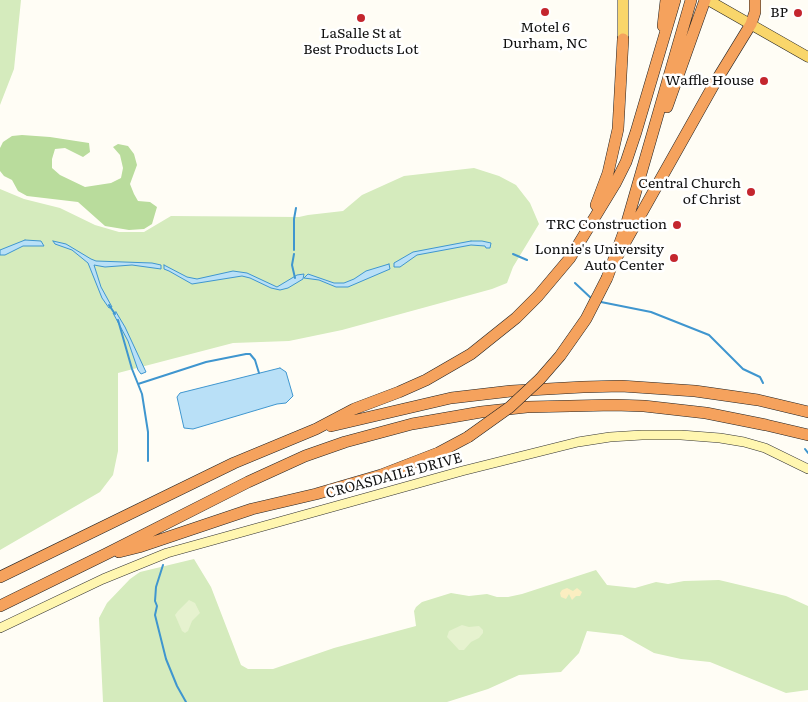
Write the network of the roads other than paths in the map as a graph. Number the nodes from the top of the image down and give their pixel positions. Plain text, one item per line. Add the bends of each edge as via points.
1 (623, 0) edge
2 (666, 0) edge
3 (675, 0) edge
4 (691, 0) edge
5 (755, 0) edge
6 (710, 2) edge
7 (751, 24) junction
8 (623, 39) joint
9 (663, 41) junction
10 (808, 57) edge
11 (640, 178) junction
12 (588, 230) junction
13 (614, 262) junction
14 (758, 400) junction
15 (808, 406) edge
16 (808, 412) edge
17 (316, 429) junction
18 (808, 435) edge
19 (808, 468) edge
20 (106, 554) junction
21 (0, 577) edge
22 (0, 606) edge
23 (0, 628) edge

1 - 8 main road
2 - 9 highway
3 - 9 highway
4 - 11 highway
5 - 7 highway via 756,12
6 - 7 main road
6 - 11 highway
7 - 10 main road
7 - 13 highway
8 - 12 highway via 616,144
9 - 12 highway via 626,162
11 - 13 highway
12 - 17 highway via 570,258 538,296 471,354 426,380 354,409
13 - 20 highway, bridge via 586,319 560,356 510,407 468,437 394,470 252,509 140,548
14 - 15 highway
14 - 16 highway
14 - 17 highway via 667,388 554,388 451,398
17 - 21 highway via 234,463
18 - 20 highway via 736,418 644,406 546,406 448,417 382,432 305,456
19 - 23 street, CROASDAILE DRIVE via 765,448 720,438 642,435 578,442 167,553 103,579
20 - 22 highway

